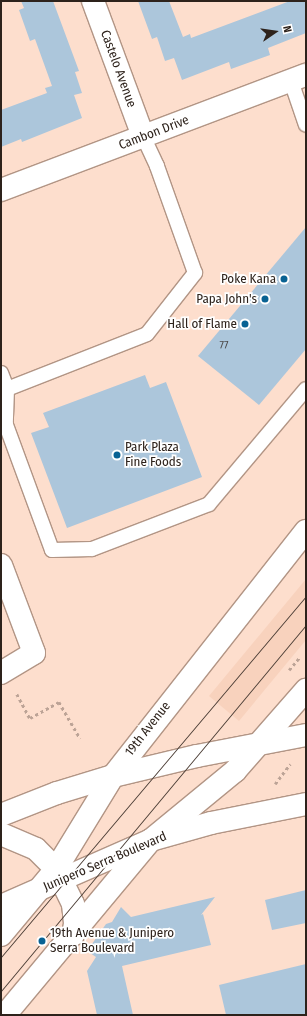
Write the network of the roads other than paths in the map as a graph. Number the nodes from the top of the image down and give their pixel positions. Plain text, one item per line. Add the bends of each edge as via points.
1 (93, 1) edge
2 (299, 78) edge
3 (306, 125) edge
4 (144, 136) junction
5 (1, 190) edge
6 (1, 373) edge
7 (7, 389) junction
8 (306, 389) edge
9 (306, 531) edge
10 (1, 565) edge
11 (1, 673) edge
12 (306, 690) edge
13 (306, 735) edge
14 (262, 743) junction
15 (113, 776) junction
16 (306, 804) edge
17 (1, 815) edge
18 (1, 834) edge
19 (151, 840) junction
20 (59, 874) junction
21 (39, 889) junction
22 (1, 906) edge
23 (1, 935) edge
24 (73, 935) junction
25 (5, 1015) edge

1 - 4 main road, Castelo Avenue
2 - 3 lane
2 - 4 main road, Cambon Drive
4 - 5 main road, Cambon Drive
4 - 7 lane via 158,166 195,272 147,334
6 - 7 lane
7 - 8 lane via 6,425 52,550 92,549 209,504
9 - 15 main road, 19th Avenue
10 - 11 main road via 34,653
12 - 14 main road
13 - 14 main road
14 - 15 main road
14 - 19 main road via 224,780
15 - 17 main road via 57,793
15 - 20 main road, 19th Avenue
16 - 19 main road, Junipero Serra Boulevard via 211,823
18 - 20 main road via 36,850
19 - 20 main road, Junipero Serra Boulevard
19 - 24 main road
20 - 21 main road, Junipero Serra Boulevard
20 - 24 main road via 74,909
21 - 22 main road, Junipero Serra Boulevard
21 - 23 main road
24 - 25 main road

